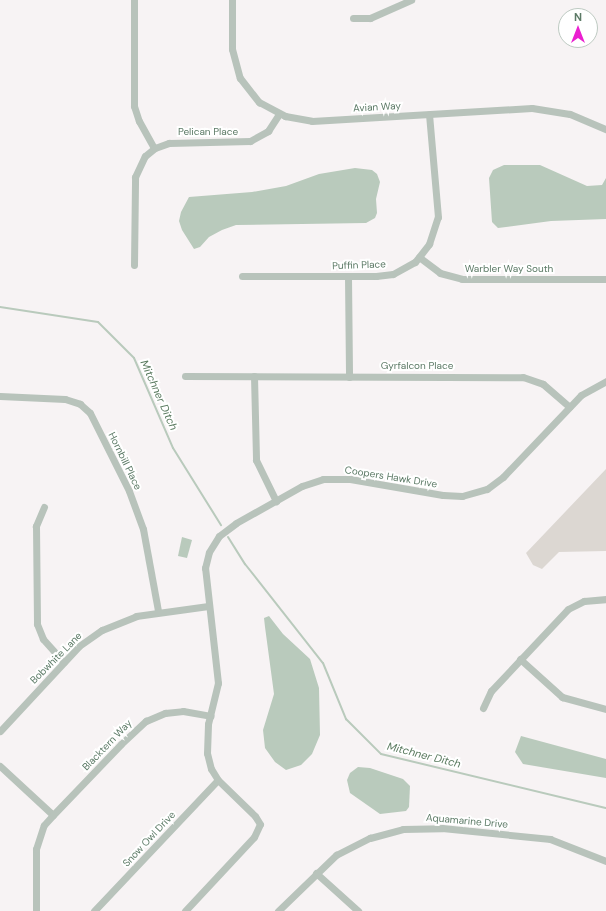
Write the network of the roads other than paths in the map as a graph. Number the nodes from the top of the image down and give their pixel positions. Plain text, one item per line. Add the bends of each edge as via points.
1 (134, 0) edge
2 (232, 0) edge
3 (411, 0) edge
4 (353, 18) dead end
5 (279, 114) junction
6 (429, 114) junction
7 (605, 127) edge
8 (154, 148) junction
9 (419, 257) junction
10 (134, 265) dead end
11 (242, 276) dead end
12 (348, 277) junction
13 (606, 279) edge
14 (185, 376) dead end
15 (254, 376) junction
16 (349, 376) junction
17 (606, 381) edge
18 (0, 396) edge
19 (569, 407) junction
20 (276, 501) junction
21 (44, 507) dead end
22 (606, 599) edge
23 (208, 606) junction
24 (158, 611) junction
25 (520, 659) junction
26 (64, 662) junction
27 (483, 708) dead end
28 (606, 709) edge
29 (211, 716) junction
30 (0, 731) edge
31 (0, 766) edge
32 (218, 780) junction
33 (53, 815) junction
34 (606, 861) edge
35 (316, 873) junction
36 (36, 911) edge
37 (94, 911) edge
38 (185, 911) edge
39 (278, 911) edge
40 (358, 911) edge

1 - 8 street via 134,106
2 - 5 street, Avian Way via 232,49 237,71 252,95
3 - 4 street via 370,18
5 - 6 street, Avian Way via 312,121
5 - 8 street, Pelican Place via 268,131 250,141 175,142
6 - 7 street, Avian Way via 542,109 570,114
6 - 9 street, Puffin Place via 438,218 434,233
8 - 10 street via 143,159 135,177
9 - 12 street, Puffin Place via 406,268 393,274
9 - 13 street, Warbler Way South via 440,274 462,279
11 - 12 street, Puffin Place
12 - 16 street
14 - 15 street, Gyrfalcon Place
15 - 16 street, Gyrfalcon Place
15 - 20 street via 256,460
16 - 19 street, Gyrfalcon Place via 530,378 544,384
17 - 19 street, Coopers Hawk Drive via 586,391
18 - 24 street, Hornbill Place via 65,399 80,404 90,413 129,491 143,529
19 - 20 street, Coopers Hawk Drive via 503,477 478,492 462,496 443,495 350,479 329,479 302,486
20 - 23 street, Coopers Hawk Drive via 236,522 214,543 205,568
21 - 26 street via 36,526 37,624 43,640
22 - 25 street via 575,604
23 - 24 street, Bobwhite Lane
23 - 29 street, Coopers Hawk Drive via 218,683
24 - 26 street, Bobwhite Lane via 136,616 102,630 79,646
25 - 27 street via 492,690
25 - 28 street via 562,697
26 - 30 street, Bobwhite Lane
29 - 32 street, Coopers Hawk Drive via 206,742 207,753 211,769
29 - 33 street, Blacktern Way via 174,712 143,723
31 - 33 street
32 - 37 street, Snow Owl Drive
32 - 38 street, Coopers Hawk Drive via 260,824 254,837
33 - 36 street, Blacktern Way via 44,825 36,849
34 - 35 street, Aquamarine Drive via 550,839 442,828 414,828 393,831 353,845 336,855
35 - 39 street, Aquamarine Drive
35 - 40 street

